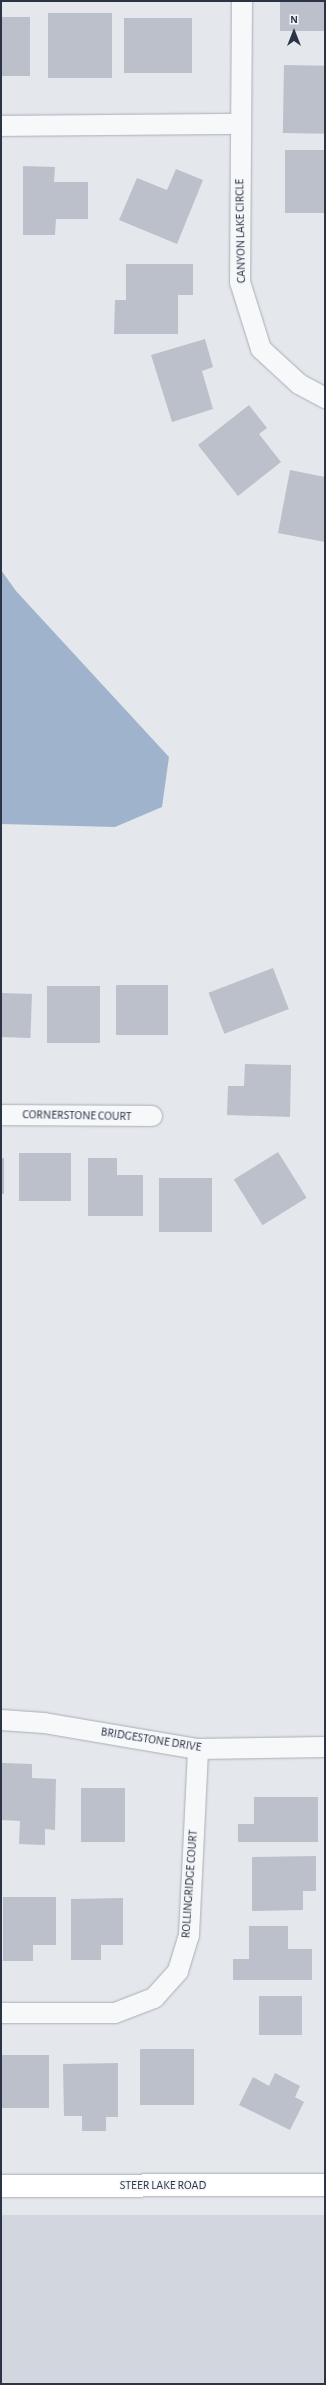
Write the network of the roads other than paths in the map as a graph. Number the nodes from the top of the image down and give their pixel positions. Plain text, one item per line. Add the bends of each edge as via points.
1 (242, 1) edge
2 (241, 124) junction
3 (1, 126) edge
4 (325, 398) edge
5 (1, 1115) edge
6 (152, 1116) dead end
7 (1, 1720) edge
8 (325, 1748) edge
9 (198, 1749) junction
10 (1, 2013) edge
11 (1, 2186) edge
12 (325, 2186) edge

1 - 2 street, CANYON LAKE CIRCLE
2 - 3 street
2 - 4 street, CANYON LAKE CIRCLE via 240,282 261,349 299,384
5 - 6 street, CORNERSTONE COURT
7 - 9 street, BRIDGESTONE DRIVE via 44,1723
8 - 9 street, BRIDGESTONE DRIVE
9 - 10 street, ROLLINGRIDGE COURT via 189,1935 178,1971 154,1998 115,2013
11 - 12 street, STEER LAKE ROAD

